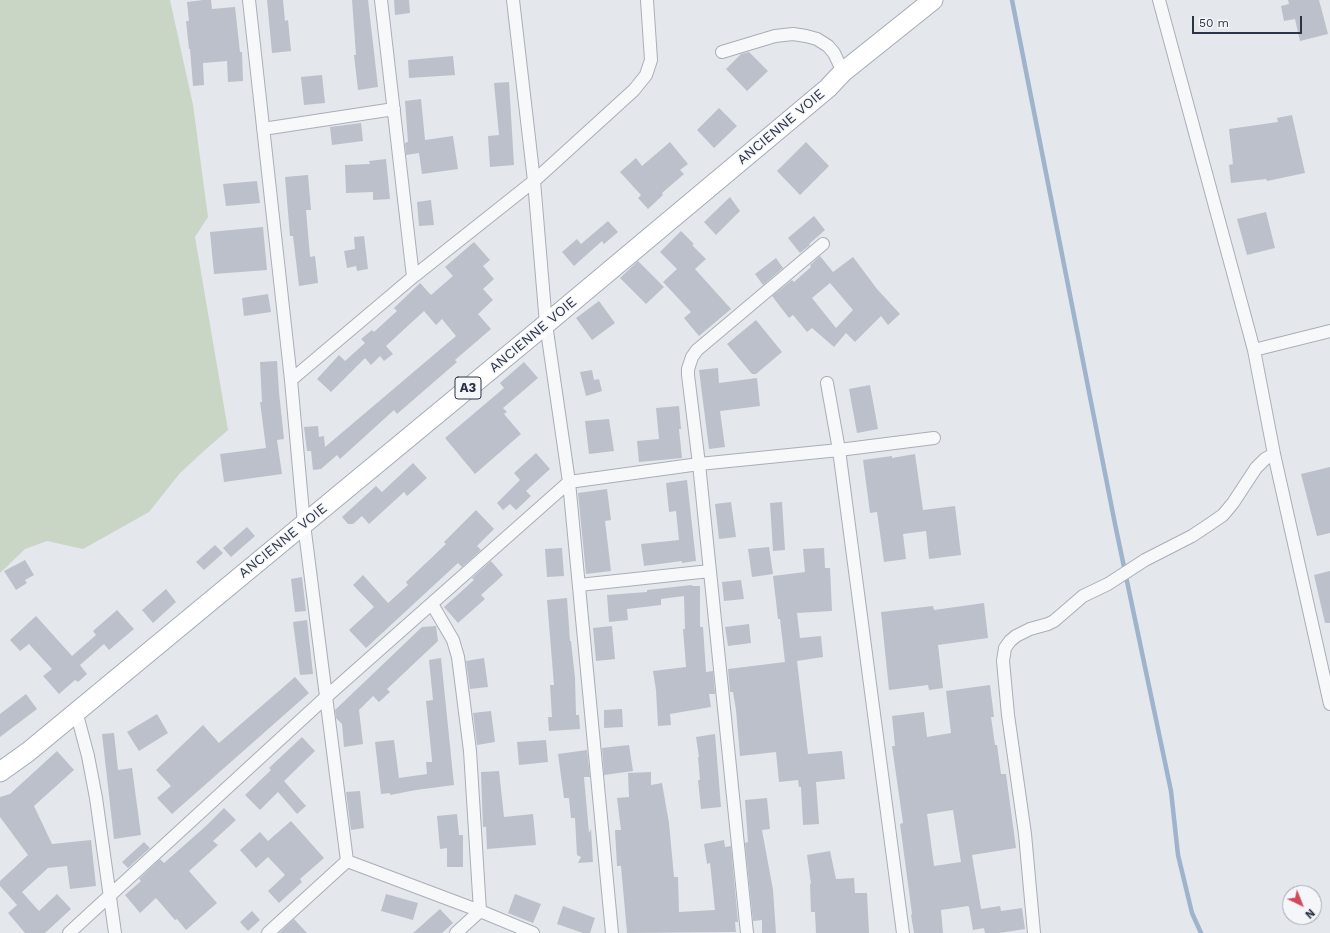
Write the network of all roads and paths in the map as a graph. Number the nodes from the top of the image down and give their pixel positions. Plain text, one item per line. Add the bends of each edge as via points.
1 (249, 0) edge
2 (381, 0) edge
3 (513, 0) edge
4 (647, 0) edge
5 (933, 0) edge
6 (1159, 0) edge
7 (722, 52) dead end
8 (844, 72) junction
9 (394, 109) junction
10 (263, 129) junction
11 (534, 181) junction
12 (823, 244) dead end
13 (413, 277) junction
14 (546, 324) junction
15 (1330, 331) edge
16 (1254, 350) junction
17 (291, 380) junction
18 (827, 383) dead end
19 (934, 438) dead end
20 (838, 450) junction
21 (1274, 454) junction
22 (699, 464) junction
23 (569, 482) junction
24 (304, 524) junction
25 (710, 571) junction
26 (579, 585) junction
27 (432, 604) junction
28 (326, 697) junction
29 (1330, 704) edge
30 (76, 711) junction
31 (0, 772) edge
32 (347, 861) junction
33 (109, 897) junction
34 (480, 911) junction
35 (69, 933) edge
36 (115, 933) edge
37 (268, 933) edge
38 (456, 933) edge
39 (533, 933) edge
40 (612, 933) edge
41 (747, 933) edge
42 (903, 933) edge
43 (1034, 933) edge

1 - 10 street
2 - 9 street
3 - 11 street
4 - 11 street via 651,60 646,75 634,90
5 - 8 main road, ANCIENNE VOIE / A3
6 - 16 street
7 - 8 street via 775,36 806,36 828,46
8 - 14 main road, ANCIENNE VOIE / A3
9 - 10 street
9 - 13 street
10 - 17 street
11 - 13 street
11 - 14 street
12 - 22 street via 697,350 692,357 688,375
13 - 17 street
14 - 23 street
14 - 24 main road, ANCIENNE VOIE / A3
15 - 16 street
16 - 21 street
17 - 24 street
18 - 20 street
19 - 20 street
20 - 22 street
20 - 42 street
21 - 29 street
21 - 43 street via 1256,468 1233,503 1210,524 1083,596 1048,624 1016,636 1005,648 1003,660 1008,715 1025,834
22 - 23 street
22 - 25 street
23 - 26 street
23 - 27 street
24 - 28 street
24 - 30 main road, ANCIENNE VOIE / A3
25 - 26 street
25 - 41 street
26 - 40 street
27 - 28 street
27 - 34 street via 453,640 458,657 470,751
28 - 32 street
28 - 33 street
30 - 31 main road, ANCIENNE VOIE / A3
30 - 33 street via 96,798
32 - 34 street
32 - 37 street
33 - 35 street
33 - 36 street
34 - 38 street
34 - 39 street

